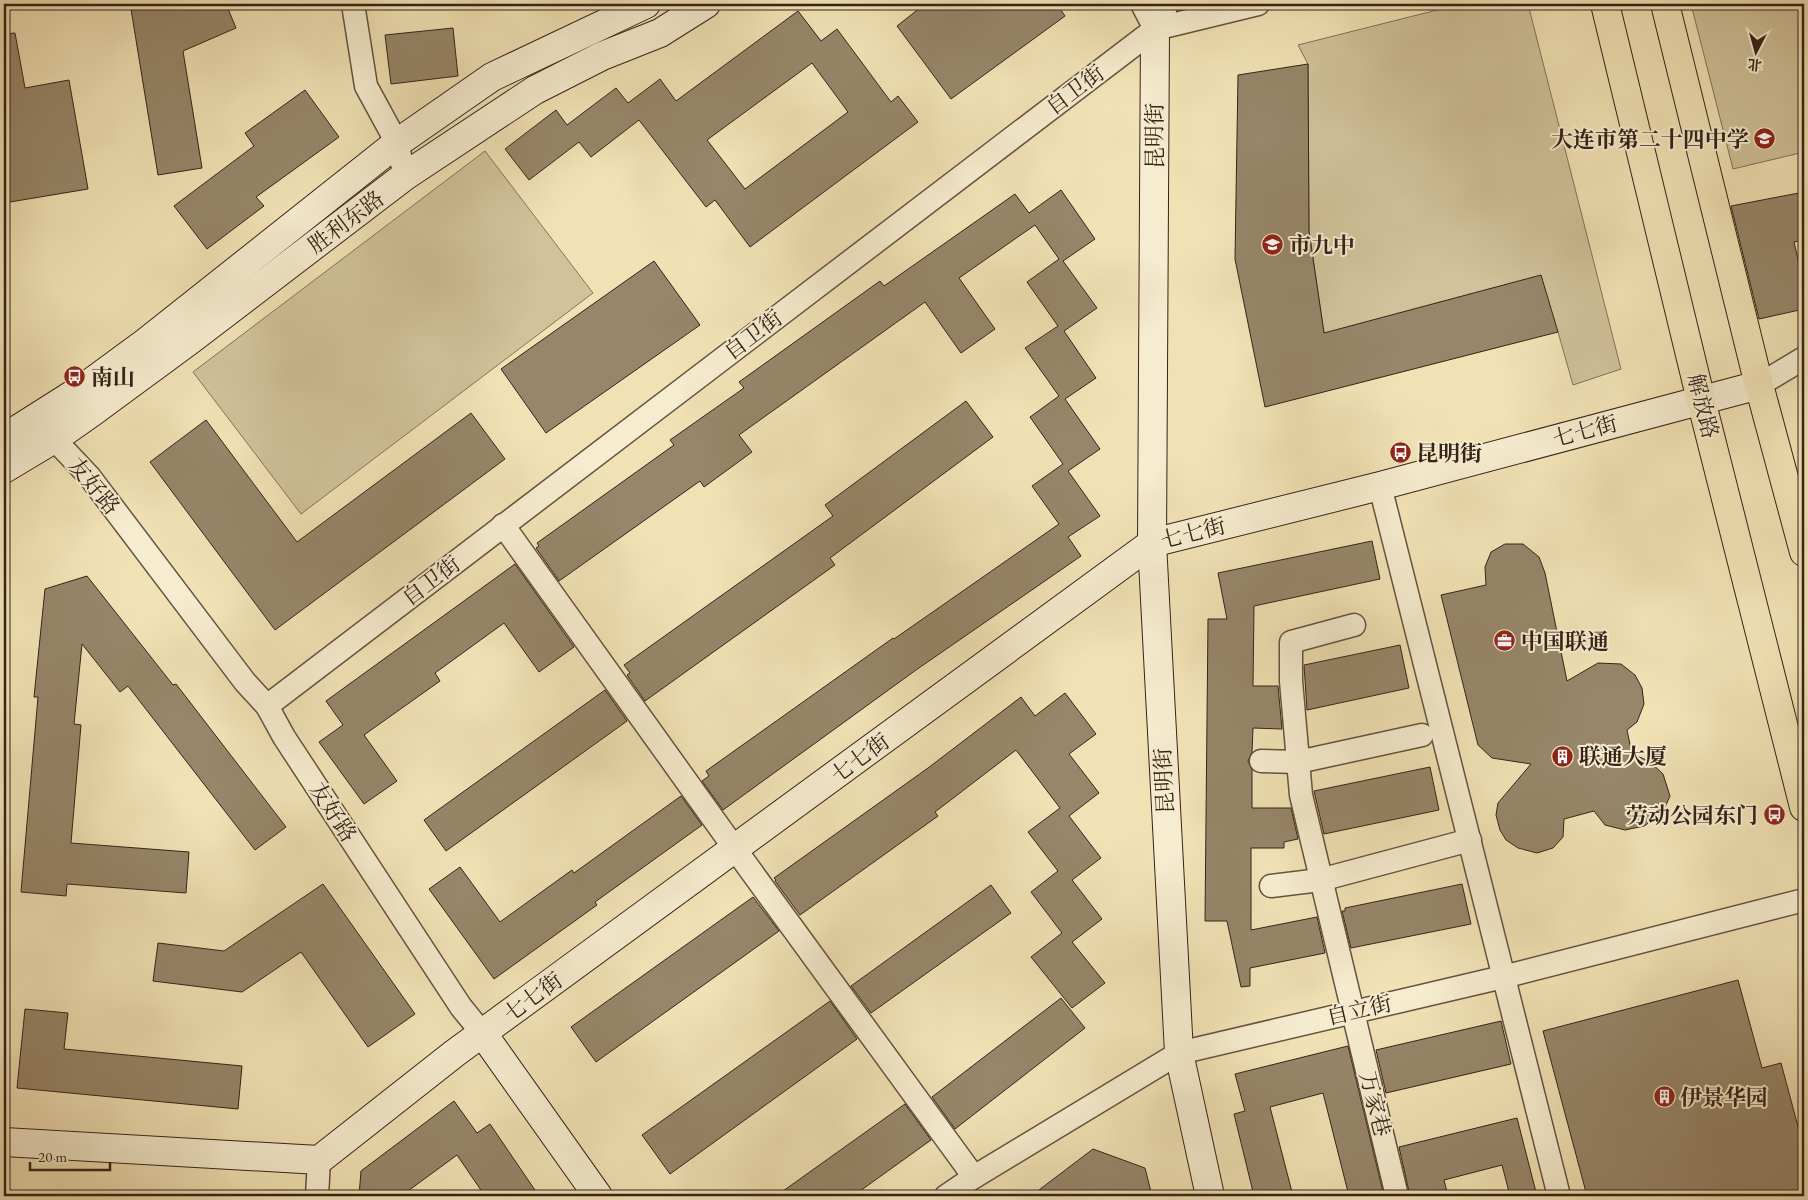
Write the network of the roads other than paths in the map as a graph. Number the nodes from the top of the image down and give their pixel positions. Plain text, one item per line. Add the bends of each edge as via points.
1 (353, 4) edge
2 (706, 4) edge
3 (1142, 4) edge
4 (1164, 4) edge
5 (1258, 4) edge
6 (1604, 4) edge
7 (1665, 4) edge
8 (643, 5) edge
9 (1154, 29) junction
10 (660, 34) junction
11 (397, 143) junction
12 (405, 176) junction
13 (1804, 358) edge
14 (1758, 385) junction
15 (1701, 400) junction
16 (4, 438) edge
17 (54, 439) junction
18 (4, 469) edge
19 (1380, 486) junction
20 (503, 526) junction
21 (1152, 543) junction
22 (1804, 552) edge
23 (1354, 625) dead end
24 (267, 706) junction
25 (1422, 735) dead end
26 (1261, 761) dead end
27 (1298, 762) junction
28 (1804, 808) edge
29 (1470, 840) junction
30 (735, 849) junction
31 (1320, 880) junction
32 (1271, 886) dead end
33 (1804, 900) edge
34 (1503, 977) junction
35 (1352, 1012) junction
36 (483, 1034) junction
37 (1179, 1053) junction
38 (4, 1142) edge
39 (319, 1160) junction
40 (974, 1177) junction
41 (317, 1196) edge
42 (598, 1196) edge
43 (946, 1196) edge
44 (1210, 1196) edge
45 (1397, 1196) edge
46 (1559, 1196) edge

1 - 11 street via 366,86
2 - 10 main road, 胜利东路
3 - 9 street
4 - 9 main road, 昆明街
5 - 9 street, 自卫街
6 - 15 main road, 解放路
7 - 14 main road
8 - 10 street
8 - 11 main road via 492,77
9 - 20 street, 自卫街
9 - 21 main road, 昆明街
10 - 12 main road, 胜利东路 via 602,56 535,90
11 - 12 street
11 - 16 main road via 146,342 86,386
12 - 17 main road, 胜利东路 via 189,341
13 - 14 street
14 - 15 main road, 七七街
14 - 22 main road
15 - 19 main road, 七七街
15 - 28 main road, 解放路
17 - 18 main road, 胜利东路
17 - 24 street, 友好路 via 89,476 245,682
19 - 21 main road, 七七街
19 - 29 street
20 - 24 street, 自卫街
20 - 30 street
21 - 30 main road, 七七街
21 - 37 main road, 昆明街
23 - 27 street, 万家巷 via 1291,642
24 - 36 street, 友好路 via 284,737 456,999
25 - 27 street
26 - 27 street
27 - 31 street, 万家巷 via 1301,795
29 - 31 street
29 - 34 street
30 - 36 main road, 七七街
30 - 40 street
31 - 32 street
31 - 35 street, 万家巷
33 - 34 street, 自立街
34 - 35 street, 自立街
34 - 46 street
35 - 37 street, 自立街
35 - 45 street, 万家巷
36 - 39 main road, 七七街
36 - 42 main road, 友好路
37 - 40 street, 自立街
37 - 44 main road, 昆明街
38 - 39 main road
39 - 41 street
40 - 43 street, 自立街

